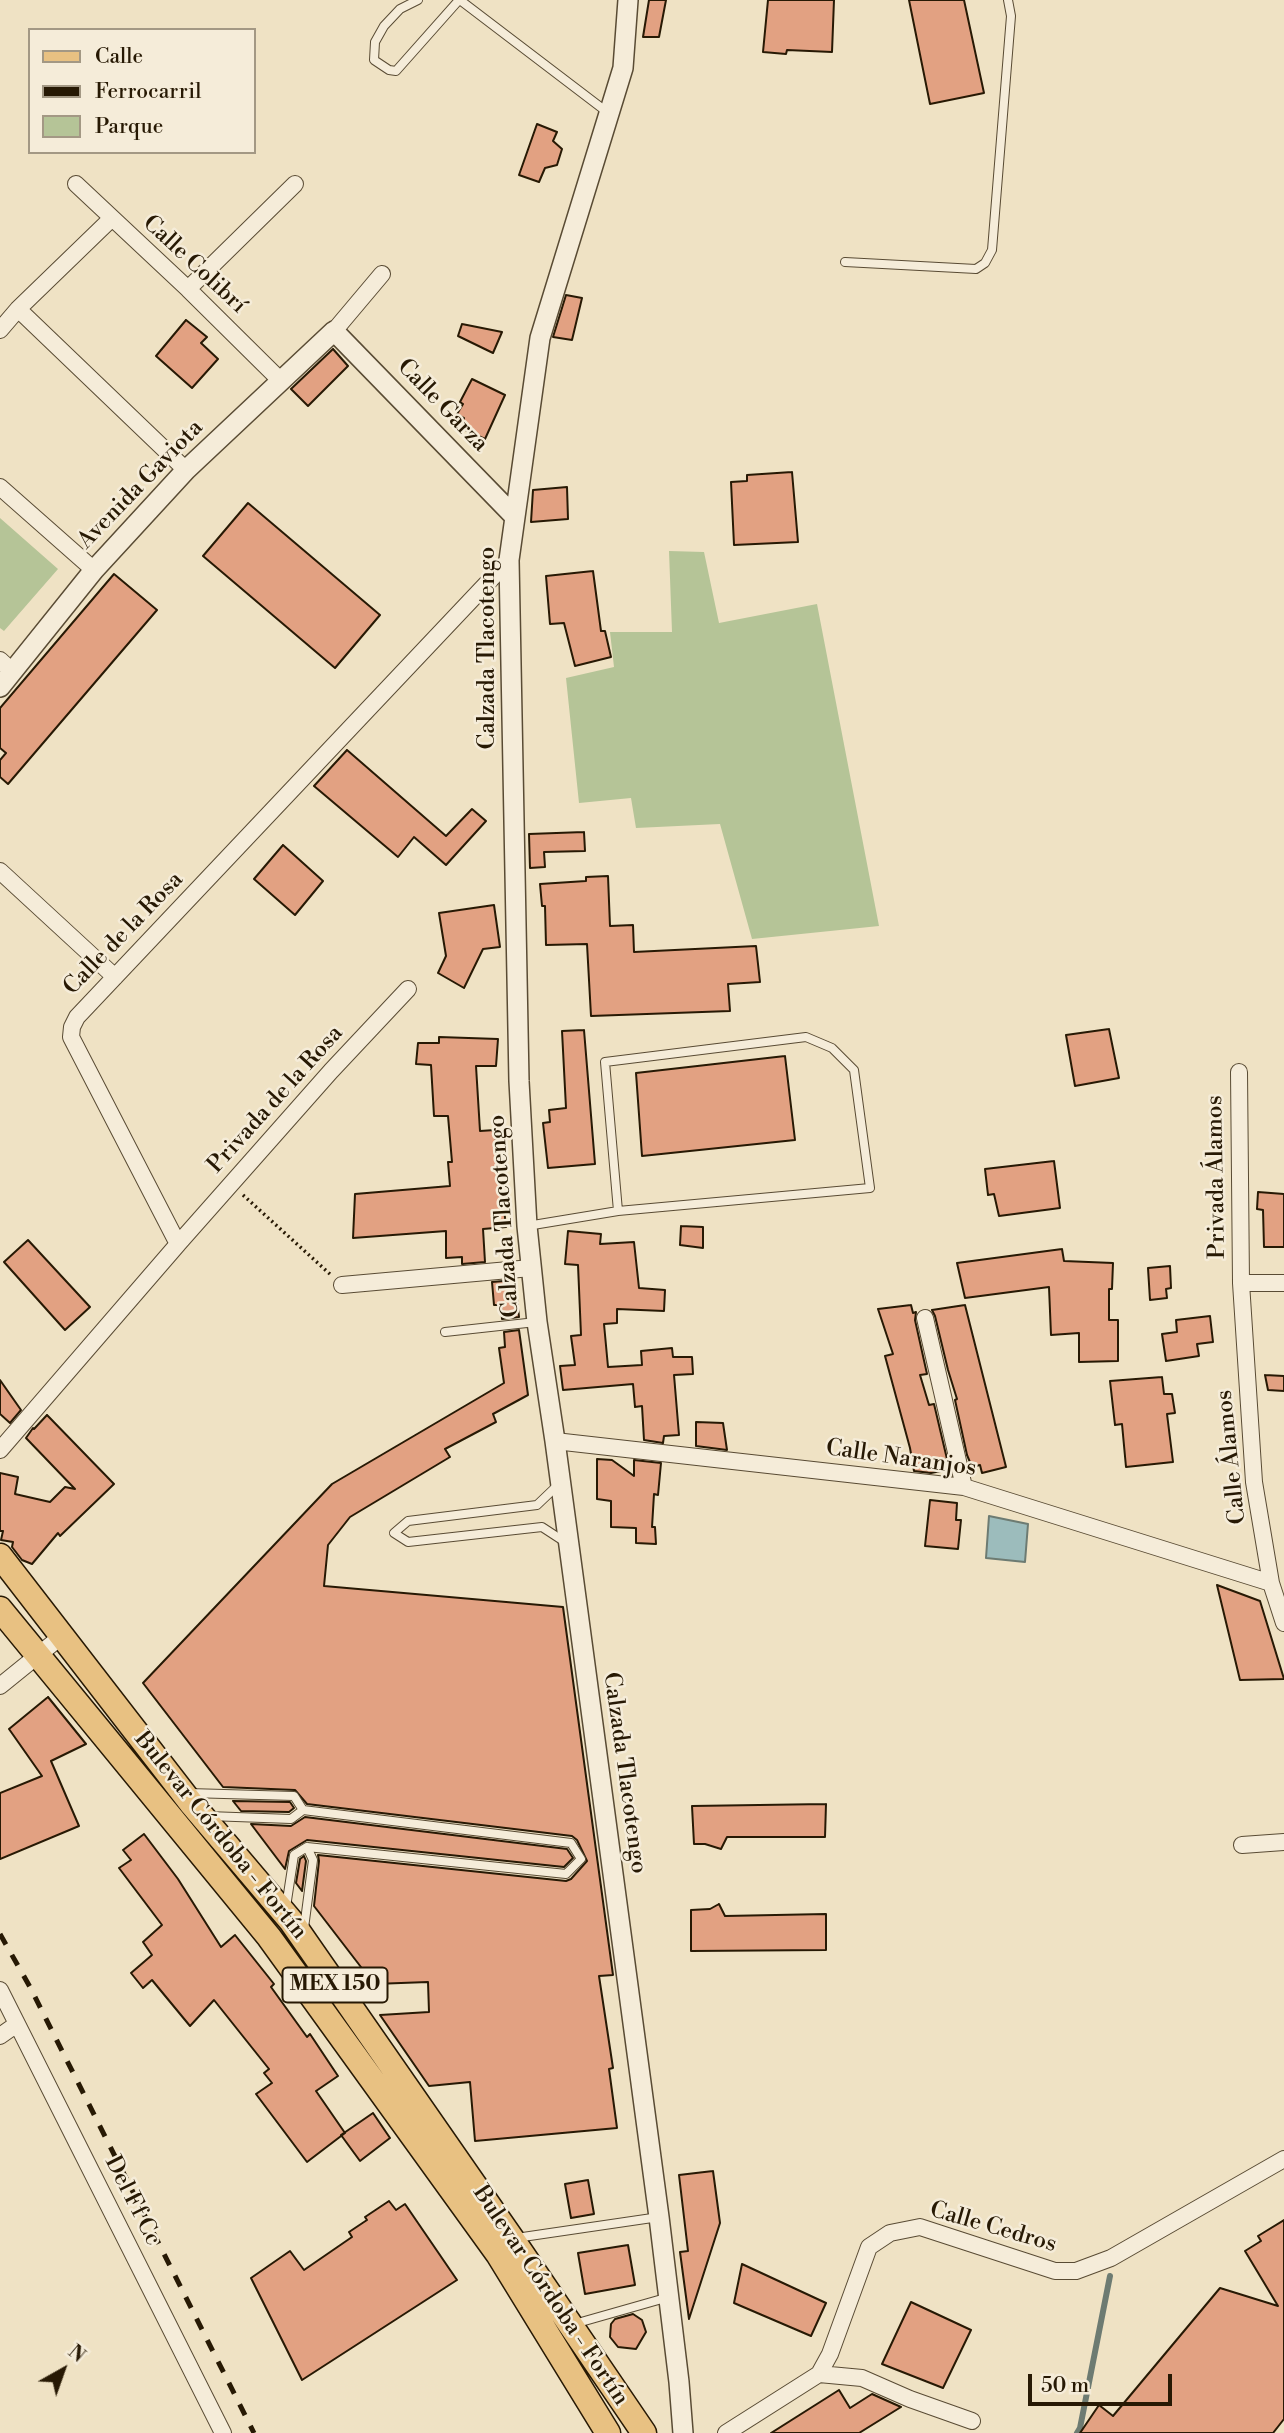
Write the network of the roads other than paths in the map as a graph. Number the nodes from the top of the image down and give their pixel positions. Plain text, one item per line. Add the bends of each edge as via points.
1 (418, 0) edge
2 (459, 0) edge
3 (628, 0) edge
4 (1008, 0) edge
5 (609, 114) junction
6 (76, 184) dead end
7 (295, 184) dead end
8 (111, 219) junction
9 (845, 262) dead end
10 (382, 274) dead end
11 (188, 289) junction
12 (18, 309) junction
13 (0, 330) edge
14 (334, 331) junction
15 (279, 380) junction
16 (186, 470) junction
17 (0, 487) edge
18 (514, 516) junction
19 (509, 560) junction
20 (94, 570) junction
21 (7, 666) edge
22 (0, 687) edge
23 (0, 871) edge
24 (115, 977) junction
25 (408, 989) dead end
26 (1239, 1072) dead end
27 (618, 1211) junction
28 (527, 1226) junction
29 (178, 1244) junction
30 (531, 1268) junction
31 (1241, 1283) junction
32 (1284, 1283) edge
33 (342, 1286) road end
34 (925, 1318) dead end
35 (537, 1322) junction
36 (445, 1332) dead end
37 (555, 1441) junction
38 (0, 1450) edge
39 (561, 1481) junction
40 (964, 1487) junction
41 (569, 1545) junction
42 (0, 1556) edge
43 (1271, 1583) junction
44 (0, 1609) edge
45 (1284, 1623) edge
46 (63, 1635) junction
47 (37, 1654) junction
48 (0, 1686) edge
49 (192, 1804) junction
50 (303, 1810) junction
51 (170, 1818) junction
52 (1284, 1842) edge
53 (1242, 1845) dead end
54 (306, 1847) junction
55 (292, 1924) junction
56 (269, 1937) junction
57 (0, 1990) edge
58 (17, 2024) junction
59 (0, 2036) edge
60 (1284, 2159) edge
61 (659, 2217) junction
62 (512, 2239) junction
63 (669, 2297) junction
64 (571, 2325) junction
65 (819, 2374) junction
66 (972, 2421) dead end
67 (223, 2433) edge
68 (608, 2433) edge
69 (644, 2433) edge
70 (683, 2433) edge
71 (726, 2433) edge

1 - 2 lane via 400,9 383,26 376,42 374,60 389,70 396,71
2 - 5 lane
3 - 5 street, Calzada Tlacotengo via 623,68
4 - 9 lane via 1011,16 992,250 985,263 976,270
5 - 18 street, Calzada Tlacotengo via 540,338
6 - 8 street, Calle Colibrí
7 - 11 street
8 - 11 street, Calle Colibrí
8 - 12 street
10 - 14 street
11 - 15 street, Calle Colibrí
12 - 13 street
12 - 16 street
14 - 15 street, Avenida Gaviota
14 - 18 street, Calle Garza
15 - 16 street, Avenida Gaviota
16 - 20 street, Avenida Gaviota
17 - 20 street
18 - 19 street, Calzada Tlacotengo
19 - 24 street, Calle de la Rosa
19 - 28 street, Calzada Tlacotengo via 519,1081
20 - 21 street, Avenida Gaviota
21 - 22 street, Avenida Gaviota
23 - 24 street
24 - 29 street, Calle de la Rosa via 77,1017 71,1037
25 - 29 street, Privada de la Rosa
26 - 31 street, Privada Álamos
27 - 27 lane via 870,1188 854,1070 832,1048 806,1037 604,1062
27 - 28 lane
28 - 30 street, Calzada Tlacotengo
29 - 38 street
30 - 33 street
30 - 35 street, Calzada Tlacotengo
31 - 32 street
31 - 43 street, Calle Álamos via 1254,1482
34 - 40 street
35 - 36 lane
35 - 37 street, Calzada Tlacotengo
37 - 39 street, Calzada Tlacotengo
37 - 40 street, Calle Naranjos
39 - 41 street, Calzada Tlacotengo
39 - 41 lane via 537,1506 408,1521 394,1533 408,1542 542,1527
40 - 43 street, Calle Naranjos
41 - 61 street, Calzada Tlacotengo
42 - 46 main road, Bulevar Córdoba - Fortín / MEX 150
43 - 45 street, Calle Álamos
44 - 47 main road, Bulevar Córdoba - Fortín / MEX 150
46 - 47 street
46 - 49 main road, Bulevar Córdoba - Fortín / MEX 150
47 - 48 street
47 - 51 main road, Bulevar Córdoba - Fortín / MEX 150
49 - 50 lane via 291,1819
49 - 50 lane via 294,1796
49 - 51 main road
49 - 55 main road, Bulevar Córdoba - Fortín / MEX 150
50 - 54 lane via 571,1843 581,1859 566,1874
51 - 56 main road, Bulevar Córdoba - Fortín / MEX 150
52 - 53 street
54 - 55 lane via 313,1860
54 - 55 lane via 294,1855
55 - 56 main road
55 - 62 main road, Bulevar Córdoba - Fortín / MEX 150
56 - 68 main road, Bulevar Córdoba - Fortín / MEX 150 via 498,2254
57 - 58 street, Del Ff Cc
58 - 59 street
58 - 67 street, Del Ff Cc
60 - 65 street, Calle Cedros via 1111,2258 1076,2271 1055,2271 920,2227 890,2233 869,2248
61 - 62 lane
61 - 63 street, Calzada Tlacotengo
62 - 64 main road, Bulevar Córdoba - Fortín / MEX 150
63 - 64 lane
63 - 70 street, Calzada Tlacotengo
64 - 69 main road, Bulevar Córdoba - Fortín / MEX 150
65 - 66 street via 862,2378
65 - 71 street

